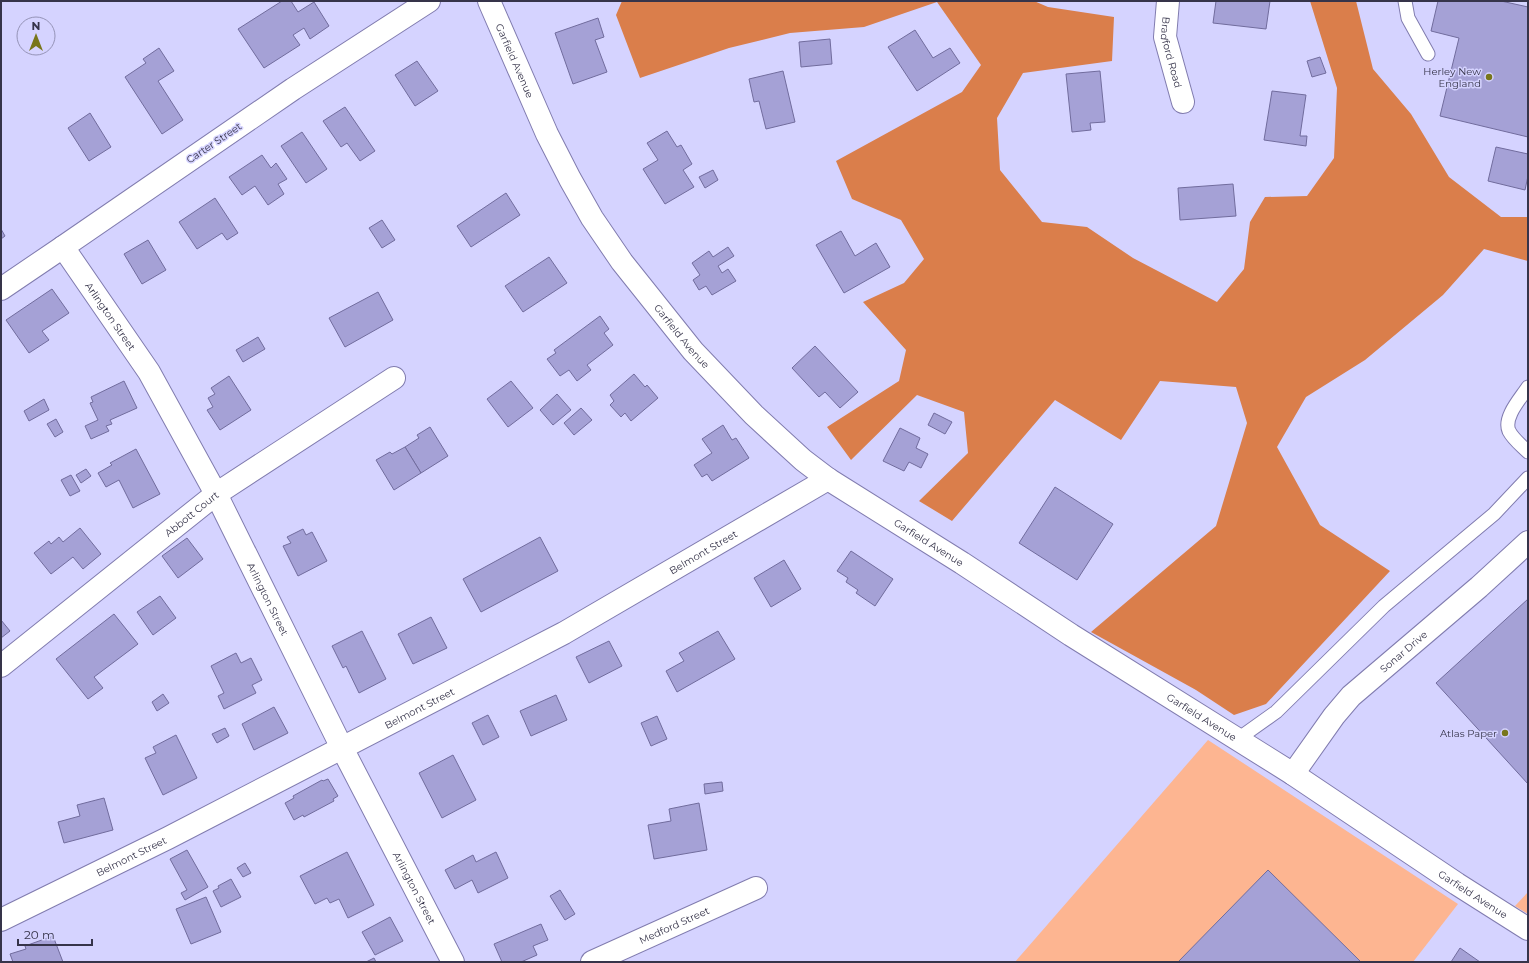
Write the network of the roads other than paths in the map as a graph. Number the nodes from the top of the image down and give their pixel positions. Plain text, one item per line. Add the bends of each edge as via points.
1 (429, 1) edge
2 (490, 1) edge
3 (1168, 1) edge
4 (1405, 1) edge
5 (1428, 54) dead end
6 (1183, 102) dead end
7 (63, 247) junction
8 (1, 289) edge
9 (394, 378) dead end
10 (1528, 387) edge
11 (1528, 452) edge
12 (1528, 478) edge
13 (828, 479) junction
14 (216, 494) junction
15 (1528, 542) edge
16 (1, 666) edge
17 (1238, 739) junction
18 (342, 748) junction
19 (1294, 774) junction
20 (756, 888) dead end
21 (1, 920) edge
22 (1528, 929) edge
23 (453, 962) edge
24 (592, 962) edge

1 - 7 street, Carter Street via 293,89
2 - 13 street, Garfield Avenue via 552,144 592,218 622,262 693,351 786,445
3 - 6 street, Bradford Road via 1165,37
4 - 5 lane via 1408,18
7 - 8 street, Carter Street
7 - 14 street, Arlington Street via 149,372
9 - 14 street, Abbott Court
10 - 11 lane via 1511,414 1508,424 1511,434
12 - 17 lane via 1494,514 1378,611 1276,712
13 - 17 street, Garfield Avenue
13 - 18 street, Belmont Street via 564,633
14 - 16 street, Abbott Court
14 - 18 street, Arlington Street
15 - 19 street, Sonar Drive via 1351,696
17 - 19 street, Garfield Avenue
18 - 21 street, Belmont Street
18 - 23 street, Arlington Street
19 - 22 street, Garfield Avenue
20 - 24 street, Medford Street

